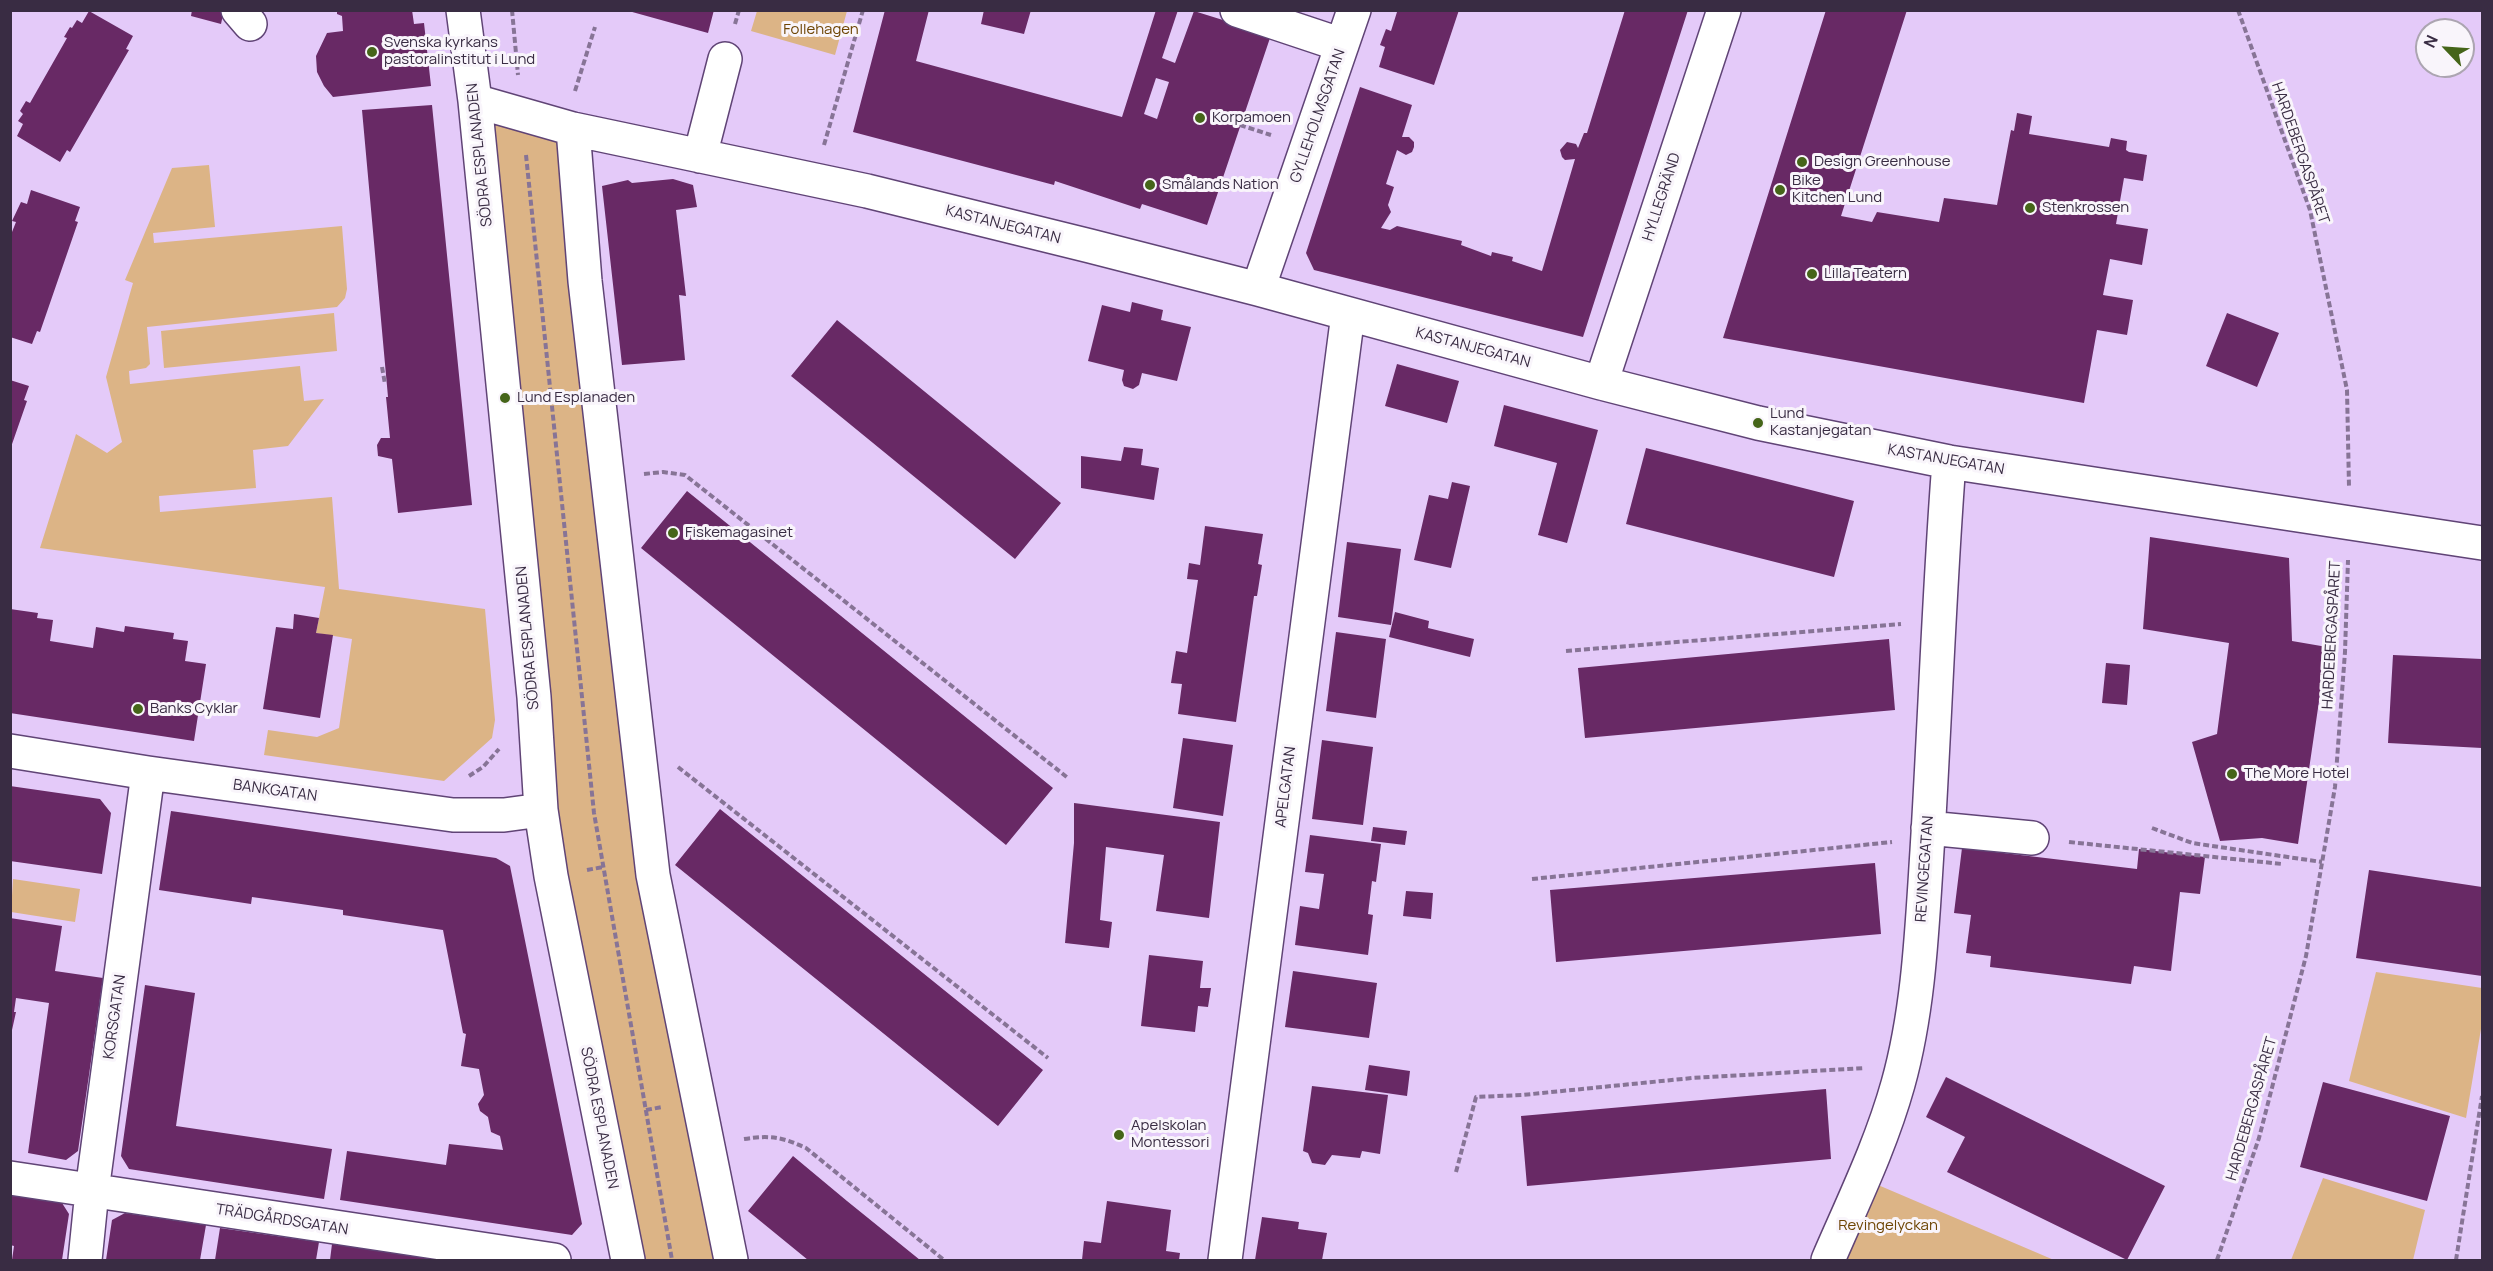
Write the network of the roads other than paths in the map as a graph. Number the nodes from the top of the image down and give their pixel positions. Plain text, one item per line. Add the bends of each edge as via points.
1 (463, 10) edge
2 (1237, 10) edge
3 (1354, 10) edge
4 (1724, 10) edge
5 (1342, 45) junction
6 (725, 59) dead end
7 (474, 101) junction
8 (573, 129) junction
9 (700, 156) junction
10 (1258, 289) junction
11 (1348, 314) junction
12 (1601, 383) junction
13 (1949, 462) junction
14 (2482, 543) edge
15 (10, 751) edge
16 (148, 773) junction
17 (541, 810) junction
18 (1928, 832) junction
19 (2032, 838) road end
20 (10, 1178) edge
21 (92, 1191) junction
22 (85, 1260) edge
23 (554, 1260) edge
24 (628, 1260) edge
25 (731, 1260) edge
26 (1225, 1260) edge
27 (1828, 1260) edge

1 - 7 street, SÖDRA ESPLANADEN
2 - 5 street
3 - 5 street, GYLLEHOLMSGATAN
4 - 12 street, HYLLEGRÄND
5 - 10 street, GYLLEHOLMSGATAN
6 - 9 street
7 - 8 street, KASTANJEGATAN
7 - 17 street, SÖDRA ESPLANADEN via 534,697
8 - 9 street, KASTANJEGATAN
8 - 25 street via 585,281 653,875
9 - 10 street, KASTANJEGATAN via 818,169
10 - 11 street, KASTANJEGATAN
11 - 12 street, KASTANJEGATAN
11 - 26 street, APELGATAN
12 - 13 street, KASTANJEGATAN via 1758,423
13 - 14 street, KASTANJEGATAN
13 - 18 street, REVINGEGATAN
15 - 16 street, BANKGATAN
16 - 17 street, BANKGATAN via 453,815
16 - 21 street, KORSGATAN
17 - 24 street, SÖDRA ESPLANADEN
18 - 19 street
18 - 27 street, REVINGEGATAN via 1914,1004 1901,1066 1876,1151
20 - 21 street, TRÄDGÅRDSGATAN
21 - 22 street, KORSGATAN
21 - 23 street, TRÄDGÅRDSGATAN

